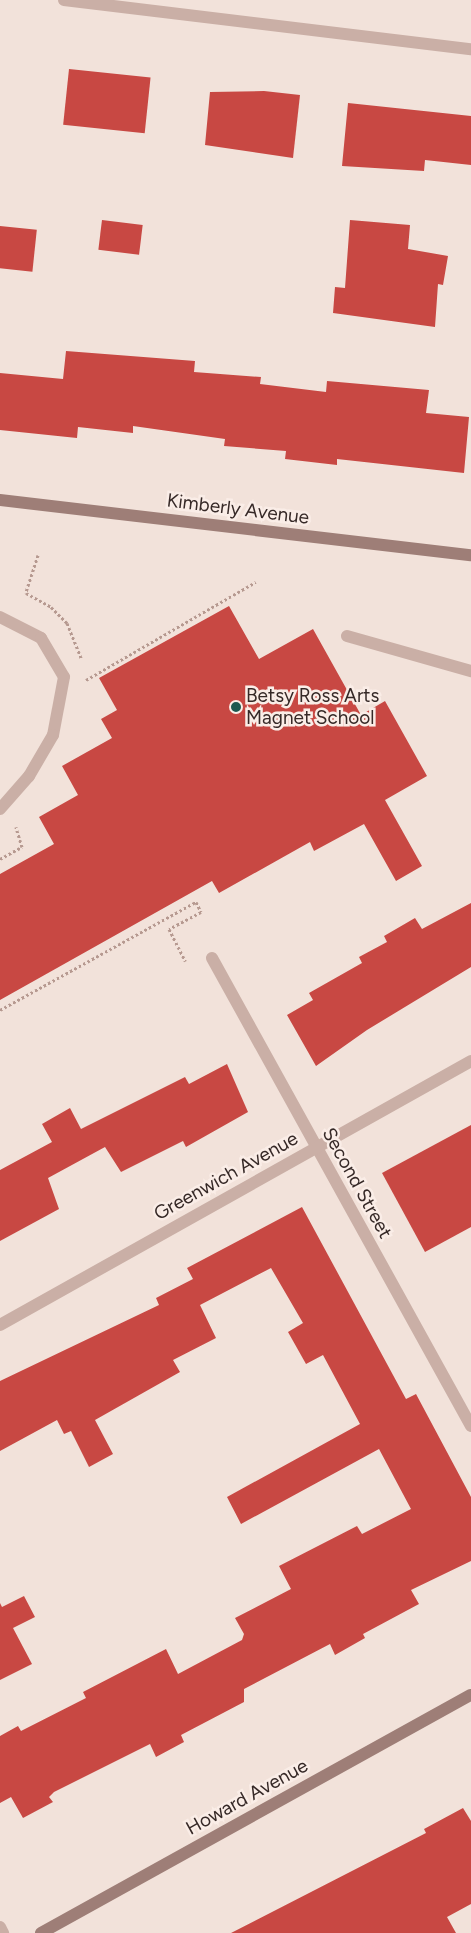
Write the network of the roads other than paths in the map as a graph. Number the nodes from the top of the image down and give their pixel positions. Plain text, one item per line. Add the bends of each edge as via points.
1 (64, 0) edge
2 (471, 50) edge
3 (0, 500) edge
4 (471, 555) edge
5 (0, 616) edge
6 (347, 636) dead end
7 (471, 671) edge
8 (0, 809) edge
9 (212, 958) dead end
10 (471, 1061) edge
11 (316, 1147) junction
12 (0, 1325) edge
13 (471, 1426) edge
14 (471, 1695) edge
15 (0, 1927) edge
16 (3, 1933) edge
17 (41, 1933) edge

1 - 2 street
3 - 4 main road, Kimberly Avenue
5 - 8 street via 41,638 64,677 53,734 29,776
6 - 7 street
9 - 11 street, Second Street
10 - 11 street, Greenwich Avenue
11 - 12 street, Greenwich Avenue
11 - 13 street, Second Street
14 - 17 main road, Howard Avenue
15 - 16 street

